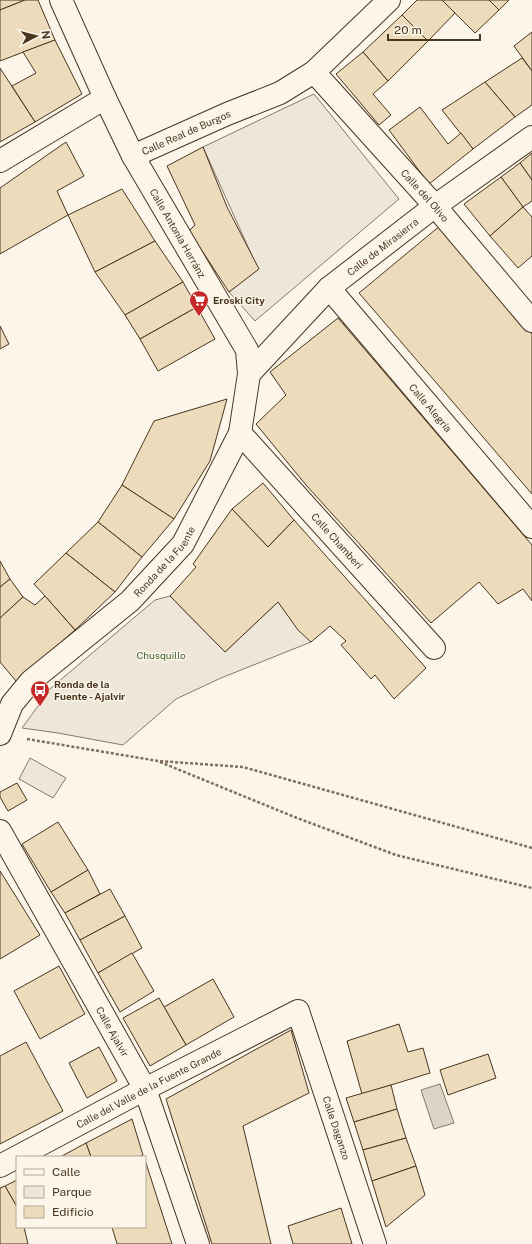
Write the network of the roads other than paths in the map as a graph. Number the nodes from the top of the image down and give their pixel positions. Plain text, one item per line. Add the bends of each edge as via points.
1 (61, 0) edge
2 (389, 0) edge
3 (314, 72) junction
4 (105, 98) junction
5 (532, 137) edge
6 (134, 156) junction
7 (0, 161) edge
8 (435, 206) junction
9 (329, 288) junction
10 (532, 321) edge
11 (249, 374) junction
12 (240, 433) junction
13 (532, 527) edge
14 (434, 648) dead end
15 (4, 699) edge
16 (10, 736) edge
17 (0, 831) edge
18 (298, 1011) joint
19 (145, 1089) junction
20 (19, 1156) edge
21 (16, 1158) edge
22 (0, 1166) edge
23 (198, 1244) edge
24 (375, 1244) edge

1 - 4 street
2 - 3 street, Calle Real de Burgos
3 - 6 street, Calle Real de Burgos via 280,93
3 - 8 street, Calle del Olivo
4 - 6 street, Calle Real de Burgos
4 - 7 street
5 - 8 street, Calle de Mirasierra
6 - 11 street, Calle Antonia Herránz via 247,350
8 - 9 street, Calle de Mirasierra
8 - 10 street, Calle del Olivo
9 - 11 street, Calle de Mirasierra
9 - 13 street, Calle Alegría
11 - 12 street, Ronda de la Fuente
12 - 14 street, Calle Chamberí
12 - 15 street, Ronda de la Fuente via 183,544 130,601
15 - 16 street, Ronda de la Fuente
17 - 19 street, Calle Ajalvir
18 - 19 street, Calle del Valle de la Fuente Grande
18 - 24 street, Calle Daganzo
19 - 20 street, Calle del Valle de la Fuente Grande
19 - 23 street, Calle Ajalvir
21 - 22 street, Calle del Valle de la Fuente Grande

